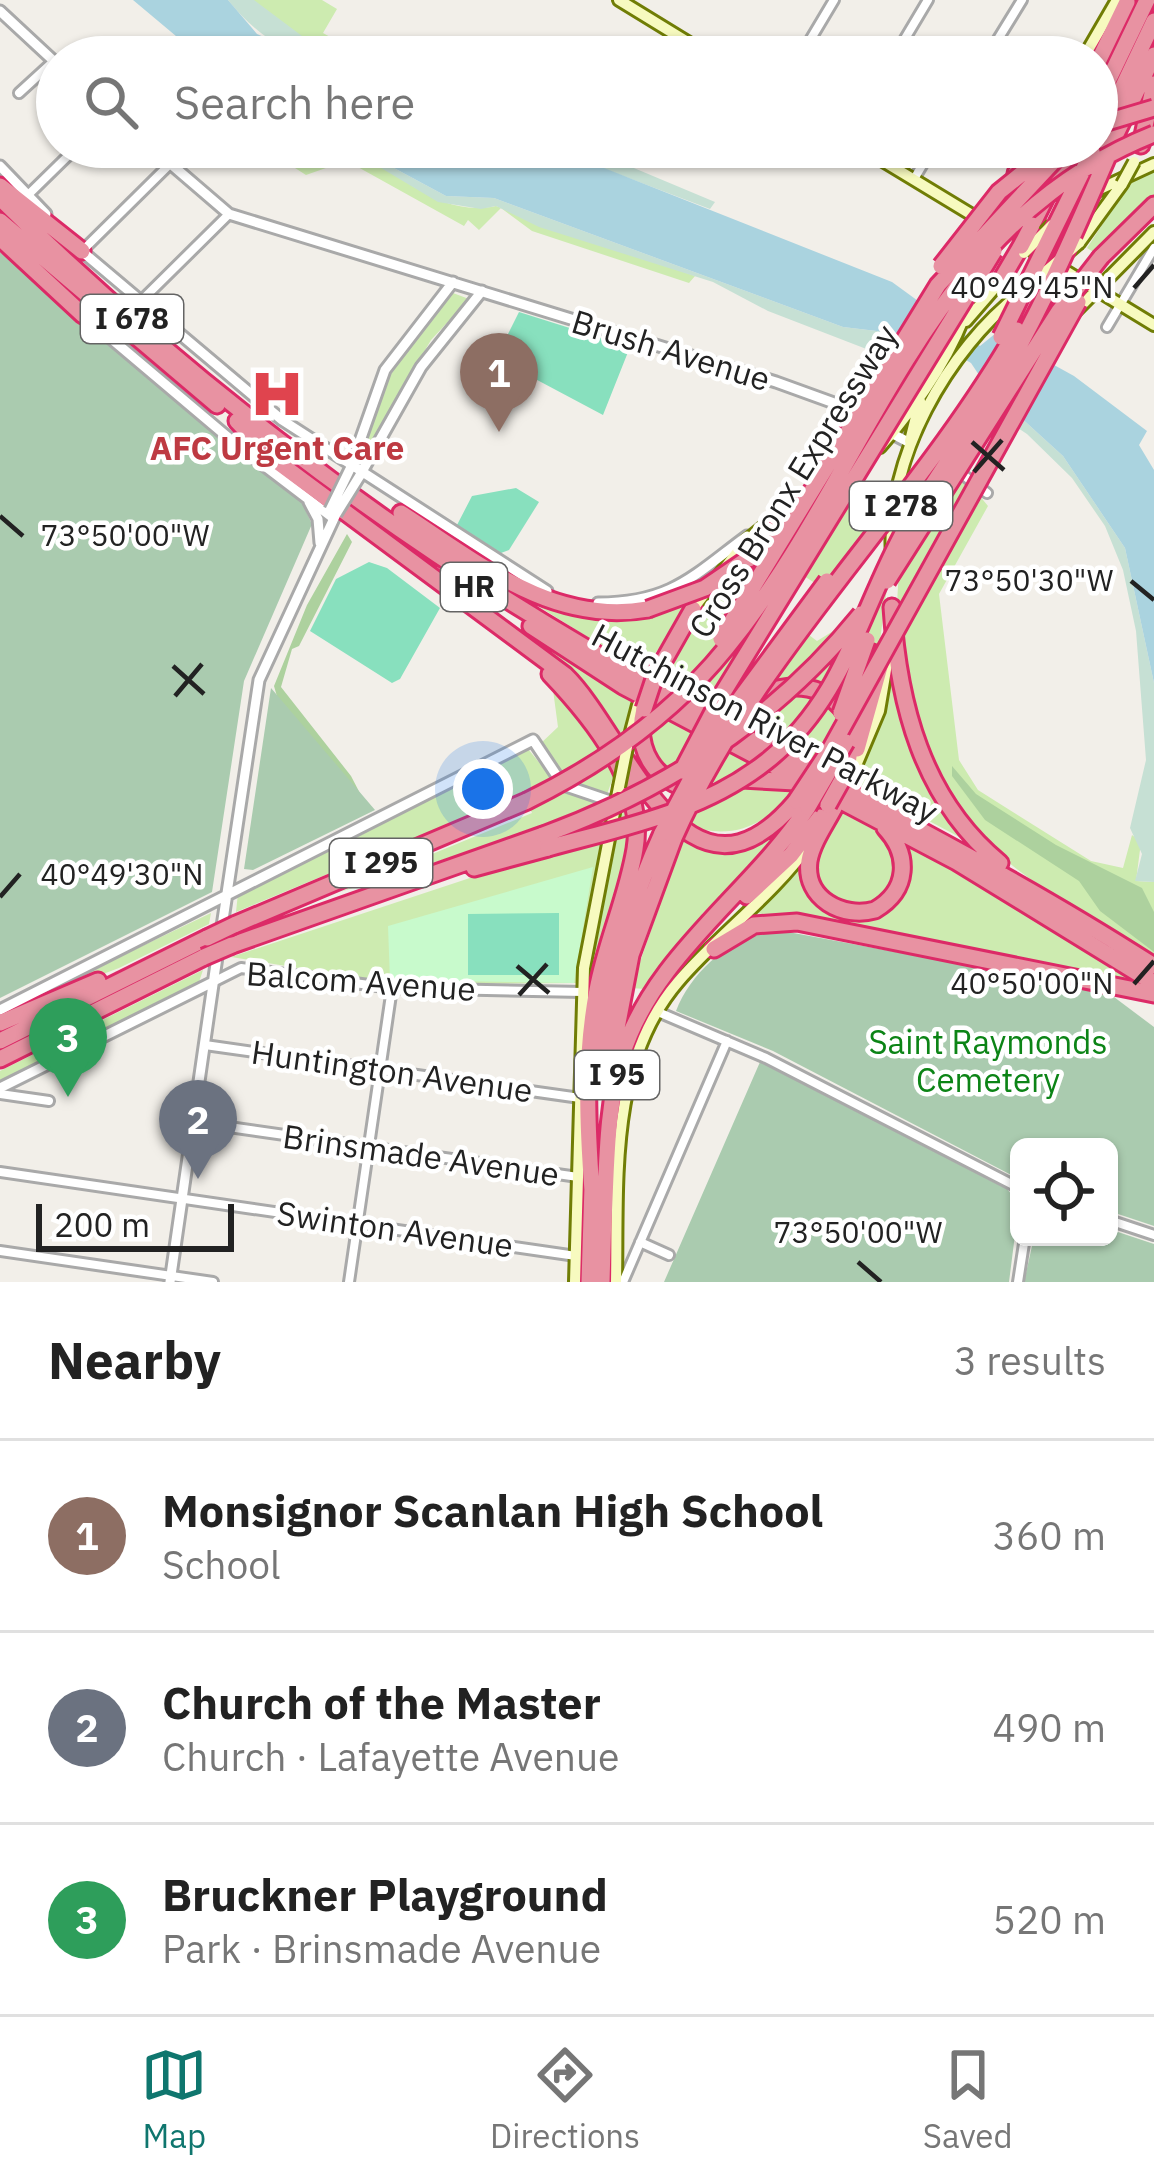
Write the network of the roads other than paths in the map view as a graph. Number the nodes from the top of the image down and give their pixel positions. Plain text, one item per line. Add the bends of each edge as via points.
1 (620, 0) edge
2 (834, 0) edge
3 (928, 0) edge
4 (1022, 0) edge
5 (1147, 0) edge
6 (1121, 1) edge
7 (639, 5) edge
8 (0, 11) edge
9 (1154, 21) edge
10 (683, 36) edge
11 (813, 36) edge
12 (907, 36) edge
13 (1001, 36) edge
14 (1103, 36) edge
15 (36, 44) edge
16 (1154, 55) edge
17 (1118, 61) edge
18 (36, 78) edge
19 (1154, 84) edge
20 (19, 93) dead end
21 (1118, 106) edge
22 (1154, 109) edge
23 (1118, 119) edge
24 (1118, 124) edge
25 (1148, 139) edge
26 (1118, 155) edge
27 (1154, 164) edge
28 (0, 166) edge
29 (56, 168) edge
30 (166, 168) edge
31 (175, 168) edge
32 (895, 168) edge
33 (921, 168) edge
34 (1019, 168) edge
35 (1026, 168) edge
36 (1049, 168) edge
37 (1059, 168) edge
38 (1090, 168) edge
39 (1092, 168) edge
40 (1093, 168) edge
41 (1016, 173) joint
42 (914, 179) junction
43 (0, 186) edge
44 (1054, 189) junction
45 (28, 195) junction
46 (0, 198) edge
47 (1154, 209) edge
48 (229, 214) junction
49 (0, 221) edge
50 (988, 224) junction
51 (1154, 232) edge
52 (0, 238) edge
53 (0, 248) edge
54 (1154, 248) edge
55 (82, 251) junction
56 (1105, 259) junction
57 (1000, 280) junction
58 (453, 282) junction
59 (482, 291) junction
60 (1100, 292) junction
61 (141, 302) junction
62 (1120, 304) junction
63 (83, 315) junction
64 (1154, 325) edge
65 (1107, 327) dead end
66 (961, 328) junction
67 (973, 338) junction
68 (922, 392) junction
69 (238, 421) junction
70 (363, 427) junction
71 (892, 432) junction
72 (270, 433) junction
73 (910, 443) junction
74 (326, 451) junction
75 (355, 472) junction
76 (824, 472) junction
77 (987, 493) dead end
78 (302, 494) junction
79 (810, 494) junction
80 (926, 495) junction
81 (332, 514) junction
82 (766, 523) junction
83 (890, 537) junction
84 (319, 551) junction
85 (749, 559) junction
86 (438, 579) junction
87 (892, 607) junction
88 (693, 609) joint
89 (627, 671) junction
90 (641, 707) junction
91 (850, 773) junction
92 (569, 778) junction
93 (818, 787) junction
94 (616, 803) junction
95 (802, 804) junction
96 (831, 807) junction
97 (869, 814) junction
98 (664, 834) junction
99 (545, 841) junction
100 (1036, 891) junction
101 (226, 895) junction
102 (207, 938) junction
103 (686, 949) junction
104 (714, 949) junction
105 (1154, 966) edge
106 (214, 982) junction
107 (1154, 982) edge
108 (392, 988) junction
109 (583, 992) junction
110 (1154, 994) edge
111 (0, 1010) edge
112 (658, 1012) junction
113 (0, 1023) edge
114 (0, 1041) edge
115 (727, 1041) junction
116 (205, 1045) junction
117 (0, 1059) edge
118 (380, 1069) junction
119 (0, 1091) edge
120 (580, 1098) junction
121 (49, 1101) dead end
122 (194, 1122) junction
123 (368, 1148) junction
124 (0, 1172) edge
125 (578, 1178) junction
126 (1010, 1183) edge
127 (592, 1191) junction
128 (182, 1198) junction
129 (604, 1220) junction
130 (1118, 1223) edge
131 (358, 1224) junction
132 (1154, 1235) edge
133 (640, 1242) junction
134 (1024, 1246) edge
135 (0, 1251) edge
136 (668, 1255) dead end
137 (576, 1256) junction
138 (171, 1279) edge
139 (213, 1282) edge
140 (350, 1282) edge
141 (575, 1282) edge
142 (590, 1282) edge
143 (602, 1282) edge
144 (620, 1282) edge
145 (1018, 1282) edge

1 - 7 main road
2 - 11 street
3 - 12 street
4 - 13 street
5 - 17 highway
6 - 14 highway
7 - 10 main road
8 - 15 street
9 - 21 highway, I 278
16 - 24 highway, I 278
18 - 20 street
19 - 25 highway
22 - 23 highway, bridge
22 - 25 main road
25 - 26 highway, Cross Bronx Expressway / I 95, bridge
25 - 67 main road, bridge via 1078,243
27 - 57 main road, bridge via 1093,193
28 - 45 street
29 - 45 street
30 - 55 street
31 - 48 street, Brush Avenue
32 - 42 main road
33 - 42 street
34 - 41 highway
35 - 85 highway, bridge via 966,231 799,500
36 - 76 highway, bridge via 945,275
37 - 57 highway, bridge
38 - 98 highway, I 278, bridge via 976,397 759,686
39 - 80 highway, bridge via 1021,344
40 - 44 highway, Cross Bronx Expressway / I 95, bridge
41 - 50 main road
42 - 50 main road
43 - 55 highway
44 - 92 highway, Cross Bronx Expressway / I 295, bridge via 956,282 727,648 659,718
44 - 98 highway, I 95, bridge via 1001,242 950,315 712,712
45 - 55 street
46 - 72 highway, I 678
47 - 56 highway, I 95
48 - 58 street, Brush Avenue
48 - 61 street
49 - 69 highway, I 678
50 - 60 main road
50 - 66 main road
51 - 60 main road
52 - 63 highway
53 - 63 street
54 - 62 street
55 - 61 street
56 - 95 highway, I 95, bridge
56 - 99 highway, I 295, bridge via 1059,311 922,532 814,668 691,766
57 - 66 main road
58 - 59 street, Brush Avenue
58 - 70 street via 394,355
59 - 71 street, Brush Avenue via 786,386
59 - 75 street via 421,367
60 - 62 main road
60 - 67 main road via 1070,315
61 - 74 street
62 - 64 main road
62 - 65 street
63 - 78 street
66 - 68 main road
67 - 73 main road
68 - 71 main road
68 - 73 main road
69 - 86 highway via 271,457
69 - 93 highway, Hutchinson River Parkway / HR via 592,668
70 - 74 street via 344,452
70 - 75 street
71 - 73 street, Brush Avenue
71 - 79 main road via 871,456
72 - 85 highway, bridge via 528,593 585,611 648,609 705,588
72 - 89 highway, I 678
73 - 77 street, Brush Avenue
73 - 83 main road
74 - 75 street
75 - 81 street, bridge
75 - 82 street via 527,581 582,602 637,602 675,591
76 - 85 highway, bridge
76 - 92 highway, bridge via 708,656 649,718
78 - 81 street
78 - 84 street via 318,519
79 - 82 main road
79 - 83 main road via 836,485 861,489 879,503
80 - 95 highway, bridge
80 - 99 highway, bridge via 837,680 779,751 689,807
81 - 84 street
82 - 88 main road
83 - 87 main road
84 - 101 street via 259,680
86 - 95 highway via 579,689 653,804 679,830 709,840 744,838
86 - 127 highway via 563,688 608,749 633,801 634,854 590,1034
87 - 91 highway
87 - 100 highway via 899,688 931,772 968,831
88 - 90 highway, bridge
89 - 91 highway via 714,705 784,686 820,690 851,724
89 - 100 highway, Hutchinson River Parkway
90 - 93 highway via 645,753 679,786 764,776
90 - 94 main road, bridge
91 - 96 highway, bridge
92 - 102 highway, Cross Bronx Expressway / I 295, bridge
93 - 97 highway, Hutchinson River Parkway / HR
94 - 101 street via 562,785 533,740
94 - 109 main road
95 - 103 highway, I 95 via 760,869
96 - 97 highway via 809,871 820,897 849,913 883,905 902,877 898,843
96 - 103 highway via 786,861
96 - 104 main road via 786,874
97 - 107 highway, Hutchinson River Parkway / HR
98 - 127 highway, I 95 via 635,895 602,1035
98 - 129 highway, I 278 via 617,1014
99 - 117 highway, I 295, bridge via 232,945
100 - 105 highway, Hutchinson River Parkway
101 - 106 street
101 - 111 street
102 - 113 highway
102 - 114 highway, Cross Bronx Expressway / I 295
103 - 129 highway, I 95 via 643,1007 620,1063
104 - 110 highway via 754,925 791,921
104 - 112 main road
106 - 108 street, Balcom Avenue via 241,968
106 - 116 street
106 - 119 street
108 - 109 street, Balcom Avenue
108 - 118 street
109 - 120 main road
112 - 115 street
112 - 144 main road via 624,1095
115 - 126 street
115 - 133 street
116 - 118 street, Huntington Avenue
116 - 122 street
118 - 120 street, Huntington Avenue
118 - 123 street
119 - 121 street
120 - 125 main road
122 - 123 street, Brinsmade Avenue
122 - 128 street
123 - 125 street, Brinsmade Avenue
123 - 131 street
124 - 128 street, Swinton Avenue
125 - 137 main road
127 - 142 highway, I 95
128 - 131 street, Swinton Avenue
128 - 138 street
129 - 143 highway, I 95
130 - 132 street
131 - 137 street, Swinton Avenue
131 - 140 street
133 - 136 street
133 - 144 street
134 - 145 street
135 - 138 street
137 - 141 main road
138 - 139 street

